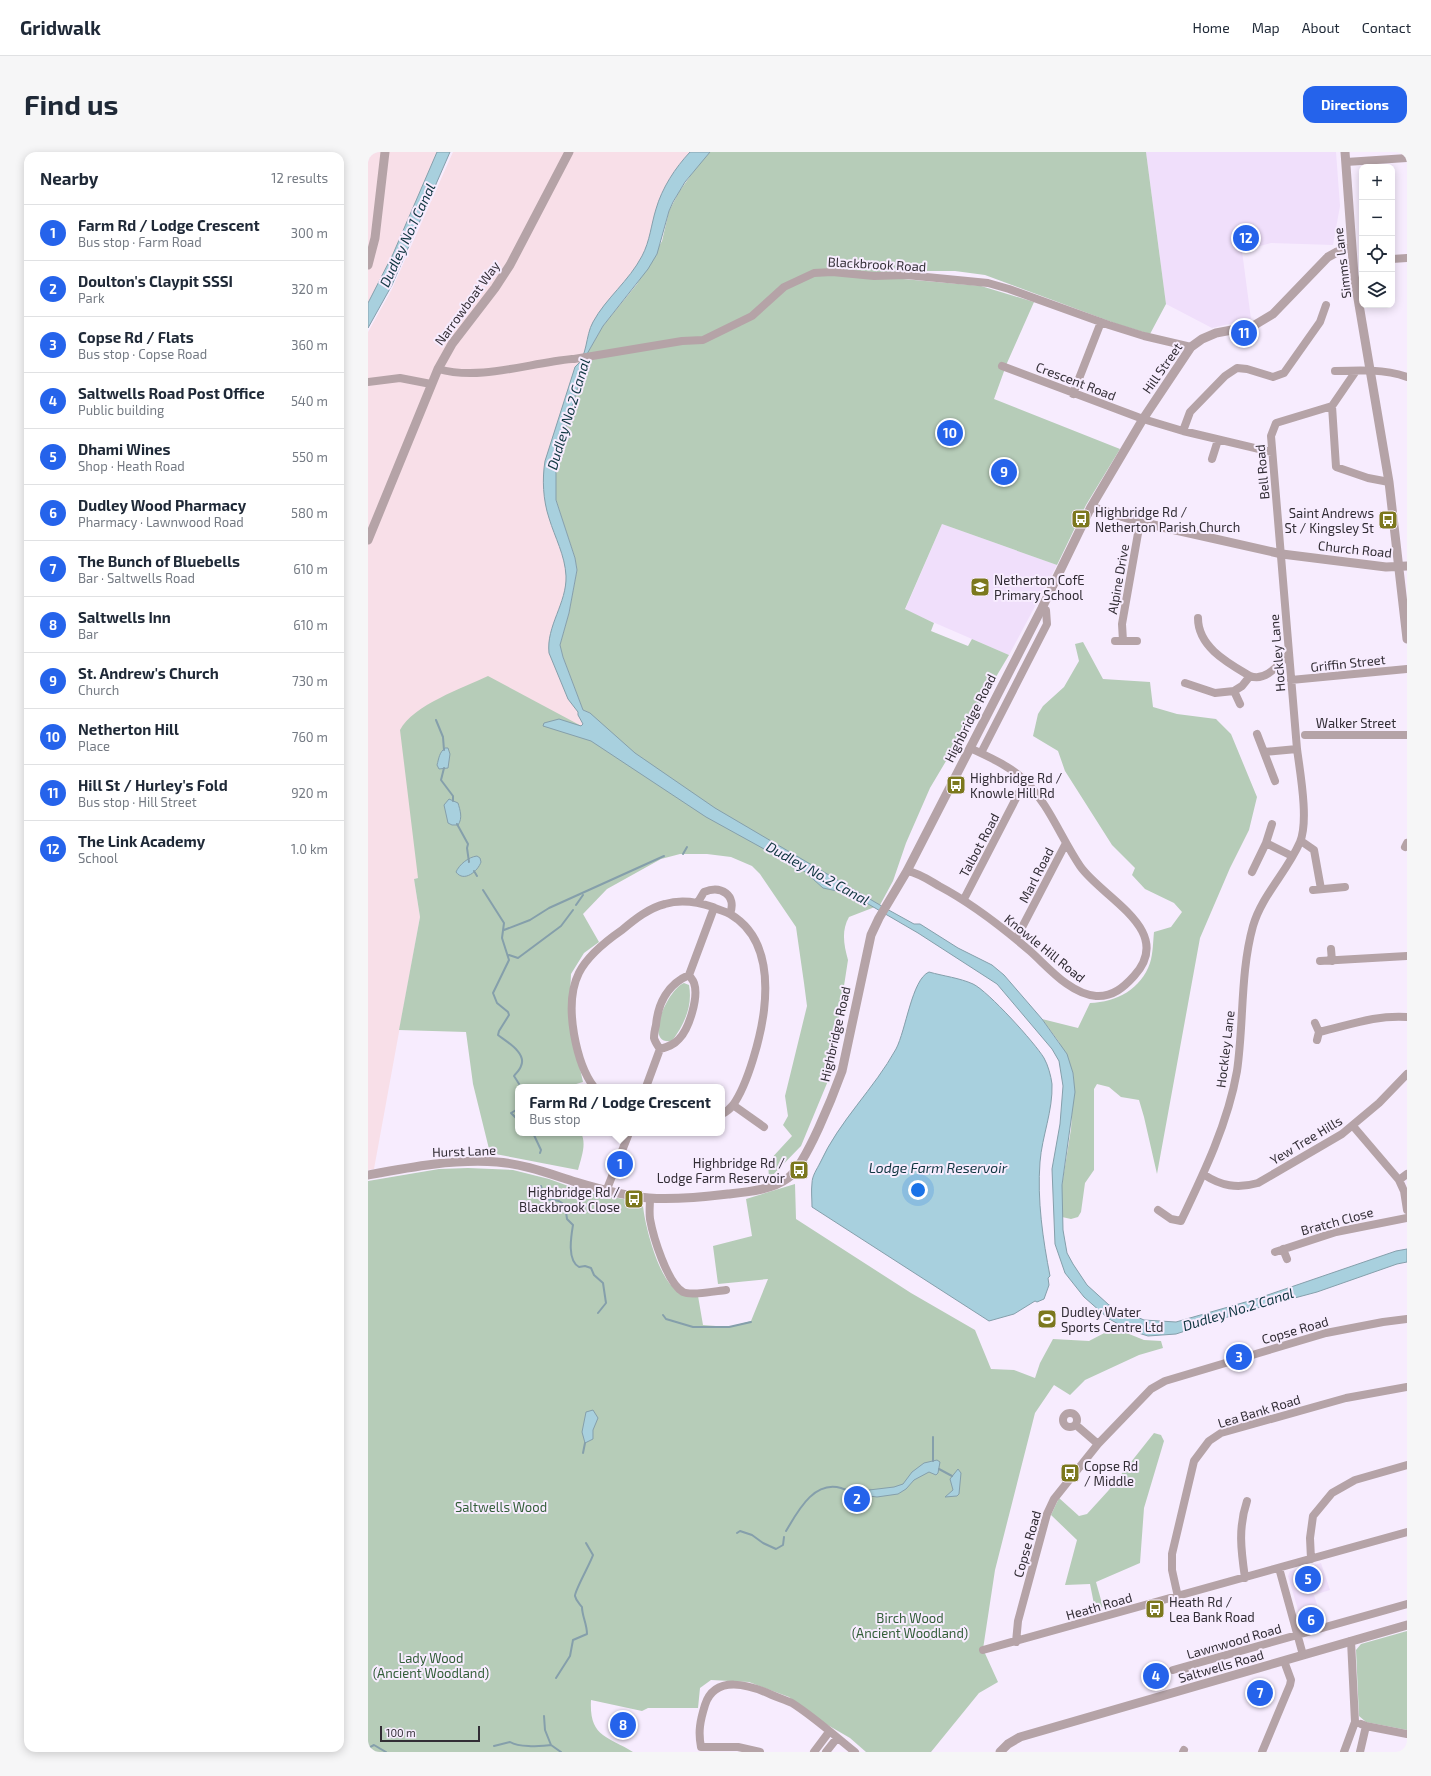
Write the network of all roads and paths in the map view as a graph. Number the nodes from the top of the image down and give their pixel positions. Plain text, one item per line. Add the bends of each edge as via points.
1 (385, 152) edge
2 (570, 152) edge
3 (1345, 152) edge
4 (1407, 158) edge
5 (1346, 162) junction
6 (1351, 247) junction
7 (1407, 258) edge
8 (1395, 259) edge
9 (368, 265) edge
10 (1326, 305) dead end
11 (1100, 322) junction
12 (1191, 347) junction
13 (1002, 366) dead end
14 (438, 369) junction
15 (1335, 371) dead end
16 (1356, 371) junction
17 (1371, 371) junction
18 (1407, 377) edge
19 (368, 382) edge
20 (431, 384) junction
21 (1073, 394) junction
22 (1332, 406) junction
23 (1143, 419) junction
24 (1183, 431) junction
25 (1218, 440) junction
26 (1272, 452) junction
27 (1212, 459) dead end
28 (1389, 482) junction
29 (1091, 507) junction
30 (1140, 522) junction
31 (368, 540) edge
32 (1282, 554) junction
33 (1402, 566) edge
34 (1042, 608) junction
35 (1198, 618) dead end
36 (1407, 639) edge
37 (1137, 641) dead end
38 (1289, 654) junction
39 (1407, 669) edge
40 (1250, 676) junction
41 (1291, 680) junction
42 (1185, 683) dead end
43 (1234, 691) junction
44 (1240, 704) dead end
45 (1257, 734) dead end
46 (1305, 735) dead end
47 (1407, 735) edge
48 (970, 748) junction
49 (1297, 749) junction
50 (1264, 752) junction
51 (981, 753) junction
52 (1025, 781) junction
53 (1275, 781) dead end
54 (1272, 824) dead end
55 (1301, 841) junction
56 (1066, 842) junction
57 (1266, 843) junction
58 (1292, 856) junction
59 (907, 871) junction
60 (1252, 872) dead end
61 (1345, 887) dead end
62 (964, 899) junction
63 (698, 902) junction
64 (714, 908) junction
65 (730, 914) junction
66 (1016, 939) junction
67 (1331, 949) dead end
68 (1407, 956) edge
69 (1320, 961) dead end
70 (1332, 961) junction
71 (689, 975) junction
72 (1407, 1017) edge
73 (1315, 1023) dead end
74 (660, 1049) junction
75 (1407, 1074) edge
76 (592, 1084) edge
77 (647, 1084) edge
78 (733, 1105) junction
79 (725, 1112) edge
80 (1353, 1126) junction
81 (764, 1127) dead end
82 (628, 1136) edge
83 (1203, 1174) junction
84 (1407, 1174) edge
85 (368, 1175) edge
86 (1399, 1180) junction
87 (607, 1189) junction
88 (650, 1198) junction
89 (1158, 1210) dead end
90 (1407, 1210) edge
91 (1407, 1218) edge
92 (1287, 1259) dead end
93 (726, 1290) dead end
94 (1407, 1319) edge
95 (1407, 1387) edge
96 (1076, 1425) dead end
97 (1098, 1444) junction
98 (1407, 1465) edge
99 (1247, 1501) dead end
100 (1407, 1532) edge
101 (1311, 1559) junction
102 (1279, 1568) junction
103 (1245, 1578) junction
104 (1178, 1597) junction
105 (1407, 1604) edge
106 (1407, 1625) edge
107 (1298, 1635) junction
108 (1351, 1641) junction
109 (1016, 1642) junction
110 (983, 1650) dead end
111 (1303, 1655) junction
112 (1284, 1661) junction
113 (1184, 1668) junction
114 (1173, 1670) dead end
115 (1186, 1678) dead end
116 (1355, 1722) junction
117 (1366, 1726) junction
118 (829, 1732) junction
119 (1407, 1734) edge
120 (838, 1738) junction
121 (1345, 1750) edge
122 (760, 1752) edge
123 (814, 1752) edge
124 (826, 1752) edge
125 (855, 1752) edge
126 (1000, 1752) edge
127 (1262, 1752) edge
128 (1360, 1752) edge

1 - 9 street via 375,238
2 - 14 street, Narrowboat Way via 510,265 452,344
3 - 5 street, Simms Lane
4 - 5 street
5 - 6 street, Simms Lane
6 - 12 street, Hill Street via 1328,257 1273,314 1253,326 1216,333
6 - 17 street, Simms Lane
7 - 8 street
10 - 24 street via 1320,322 1284,373 1273,377 1237,368 1225,376 1190,412
11 - 12 street, Blackbrook Road
11 - 14 street, Blackbrook Road via 988,283 906,275 874,276 822,272 814,273 784,287 752,316 703,340 682,341 593,357 475,373 455,374
11 - 21 street
12 - 23 street, Hill Street
13 - 21 street, Crescent Road
14 - 20 street, Narrowboat Way
15 - 16 street
16 - 17 street
16 - 22 street
17 - 18 street via 1397,373
17 - 28 street, Simms Lane
19 - 20 street via 400,378
20 - 31 street, Narrowboat Way
21 - 23 street, Crescent Road
22 - 26 street, Bell Road via 1276,423 1271,436
22 - 28 street via 1336,467
23 - 24 street, Crescent Road
23 - 29 street, Hill Street
24 - 25 street, Crescent Road
25 - 26 street, Crescent Road
25 - 27 street
26 - 32 street, Bell Road
28 - 33 street, Simms Lane
29 - 30 street, Church Road
29 - 34 street, Highbridge Road
30 - 32 street, Church Road
30 - 37 street, Alpine Drive via 1119,641
32 - 33 street, Church Road via 1386,567
32 - 38 street, Hockley Lane
33 - 36 street, Simms Lane
34 - 48 street, Highbridge Road
34 - 51 street, Highbridge Road via 1046,610 1047,624
35 - 40 street via 1201,633 1213,652
38 - 40 street via 1267,676
38 - 41 street, Hockley Lane
39 - 41 street, Griffin Street
40 - 43 street
41 - 49 street, Hockley Lane
42 - 43 street via 1215,693
43 - 44 street
45 - 50 street
46 - 47 street, Walker Street
48 - 51 street, Knowle Hill Road
48 - 59 street, Highbridge Road
49 - 50 street
49 - 55 street, Hockley Lane via 1302,792
50 - 53 street
51 - 52 street, Knowle Hill Road via 1006,766
52 - 56 street, Knowle Hill Road via 1046,808
52 - 62 street, Talbot Road
54 - 57 street
55 - 58 street, Hockley Lane
55 - 61 street via 1314,850 1317,890
56 - 66 street, Marl Road
56 - 66 street, Knowle Hill Road via 1090,878 1135,918 1144,936 1143,964 1120,990 1106,995 1088,995 1067,984
57 - 58 street
57 - 60 street
58 - 83 street, Hockley Lane via 1271,888 1253,926 1245,971 1237,1070 1225,1115
59 - 62 street, Knowle Hill Road via 916,873
59 - 88 street, Highbridge Road via 871,935 842,1071 817,1130 794,1173 780,1183 757,1190 707,1196
62 - 66 street, Knowle Hill Road
63 - 64 street
63 - 65 street via 704,892 724,892 730,896 732,902
63 - 76 street via 668,903 651,909 606,940 585,961 575,983 572,1018 575,1040
64 - 65 street
64 - 71 street
65 - 78 street via 757,942 764,963 766,987 762,1027 744,1082
67 - 70 street
68 - 70 street
69 - 70 street
71 - 74 street via 678,980 670,988 662,1003 654,1038
71 - 74 street via 694,983 695,993 694,1007 686,1028 675,1042
72 - 73 street via 1374,1017 1318,1036
74 - 77 street
75 - 80 street, Yew Tree Hills
78 - 79 street
78 - 81 street
80 - 83 street, Yew Tree Hills via 1326,1144 1249,1186 1231,1187 1214,1182
80 - 86 street
82 - 87 street
83 - 89 street, Hockley Lane via 1180,1221 1171,1219
84 - 86 street
85 - 87 street, Hurst Lane via 436,1163 498,1162
86 - 90 street
87 - 88 street, Highbridge Road
88 - 93 street via 650,1218 655,1240 676,1284 683,1292 691,1293
91 - 92 street, Bratch Close via 1336,1232 1279,1250
94 - 97 street, Copse Road via 1326,1333 1164,1381 1146,1394
95 - 104 street, Lea Bank Road via 1346,1398 1221,1433 1209,1441 1194,1461 1174,1545 1172,1570
96 - 97 street
97 - 109 street, Copse Road via 1054,1499 1047,1514 1018,1621
98 - 101 street via 1355,1480 1332,1493 1313,1516
99 - 103 street via 1241,1519 1241,1550
100 - 101 street, Heath Road
101 - 102 street, Heath Road
102 - 103 street, Heath Road
102 - 107 street
103 - 104 street, Heath Road
104 - 109 street, Heath Road
105 - 107 street, Lawnwood Road
106 - 108 street, Saltwells Road
107 - 111 street
107 - 113 street, Lawnwood Road
108 - 111 street, Saltwells Road
108 - 116 street
109 - 110 street, Heath Road
111 - 112 street, Saltwells Road
112 - 126 street, Saltwells Road via 1020,1737
112 - 127 street via 1291,1680 1290,1685
113 - 114 street, Lawnwood Road
113 - 115 street, Lawnwood Road
116 - 117 street
116 - 121 street
117 - 119 street
117 - 128 street
118 - 120 street
118 - 122 street via 791,1703 754,1687 725,1685 713,1691 707,1698 699,1724 697,1748 738,1748
118 - 123 street
120 - 124 street
120 - 125 street
121 - 128 street

